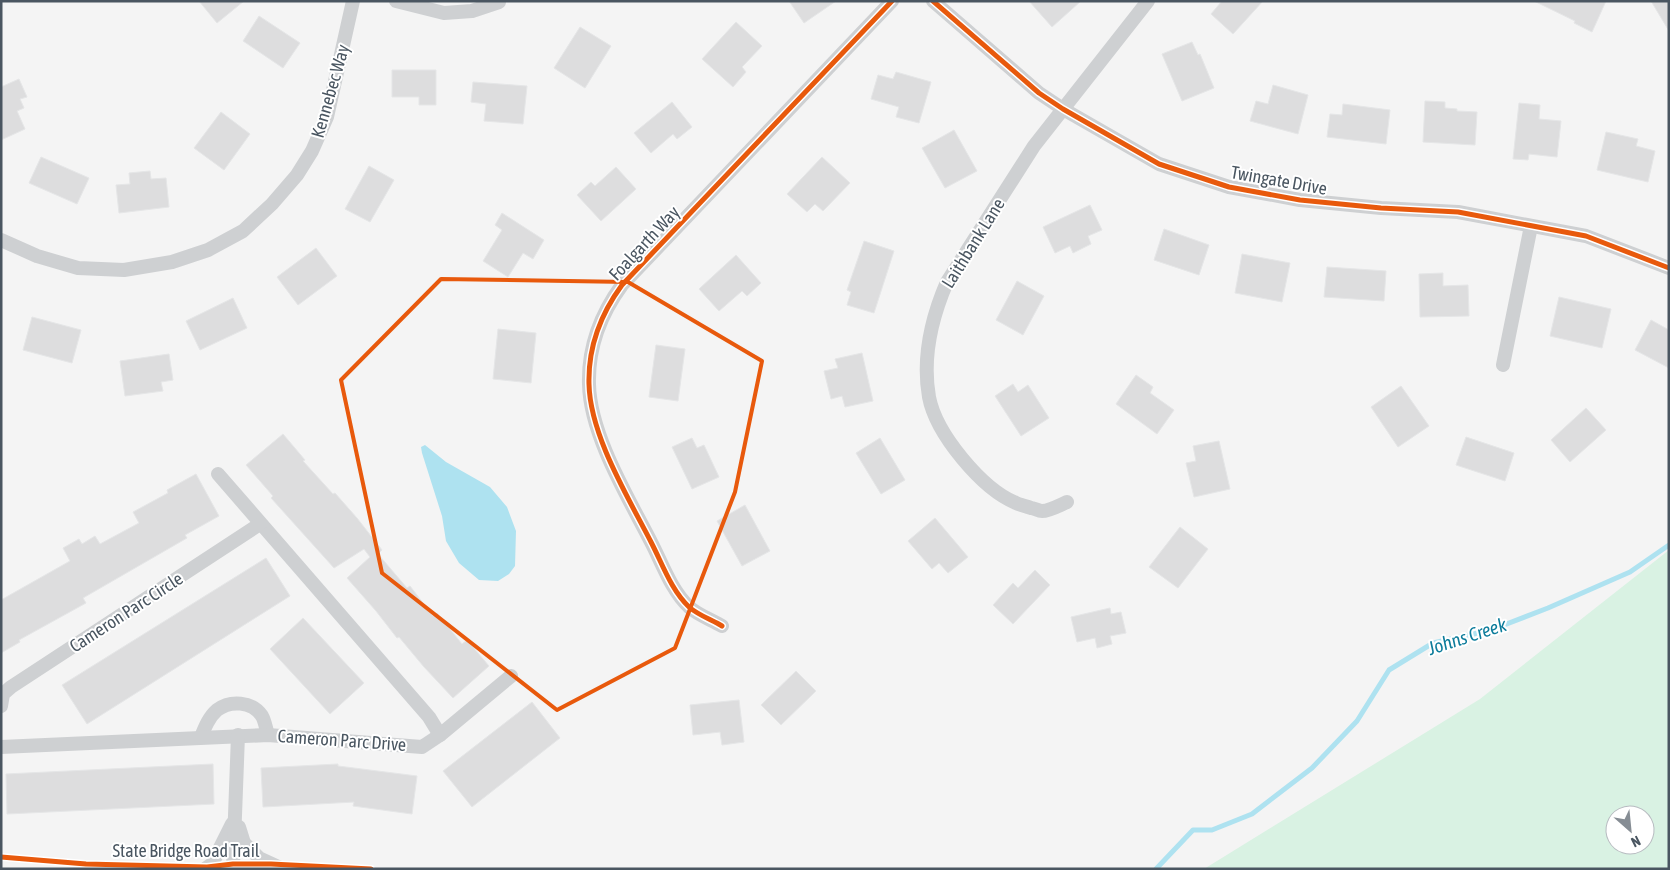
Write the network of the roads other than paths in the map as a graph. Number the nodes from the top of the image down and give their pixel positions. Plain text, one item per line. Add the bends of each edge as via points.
1 (354, 1) edge
2 (396, 1) edge
3 (892, 1) edge
4 (933, 1) edge
5 (1148, 1) edge
6 (498, 2) edge
7 (1063, 109) junction
8 (1530, 226) junction
9 (1, 240) edge
10 (1669, 268) edge
11 (1503, 365) dead end
12 (218, 474) dead end
13 (1067, 502) dead end
14 (260, 524) junction
15 (722, 626) dead end
16 (511, 676) dead end
17 (1, 706) edge
18 (238, 735) junction
19 (268, 735) junction
20 (440, 735) junction
21 (201, 737) junction
22 (1, 747) edge
23 (235, 816) junction
24 (205, 869) edge
25 (233, 869) edge
26 (283, 869) edge

1 - 9 street, Kennebec Way via 327,117 312,151 272,204 243,231 208,250 172,262 124,270 78,268 37,256
2 - 6 street via 444,12 472,11
3 - 15 street, Foalgarth Way via 622,286 607,305 589,358 589,386 595,421 616,473 675,589 690,607
4 - 7 street, Twingate Drive via 1039,93
5 - 7 street, Laithbank Lane
7 - 8 street, Twingate Drive via 1160,164 1229,187 1300,200 1458,212
7 - 13 street, Laithbank Lane via 1034,146 947,282 929,335 927,365 929,398 936,418 949,441 989,486 1016,503 1042,511
8 - 10 street, Twingate Drive via 1586,236
8 - 11 street
12 - 14 street
14 - 17 street, Cameron Parc Circle via 11,687 3,694
14 - 20 street via 429,717
16 - 20 street, Cameron Parc Drive
18 - 19 street, Cameron Parc Drive
18 - 21 street, Cameron Parc Drive
18 - 23 street
19 - 20 street, Cameron Parc Drive via 422,747
19 - 21 street via 262,716 247,704 236,703 216,710
21 - 22 street, Cameron Parc Drive
23 - 24 street via 212,864
23 - 25 street
23 - 26 street via 244,843 259,858

